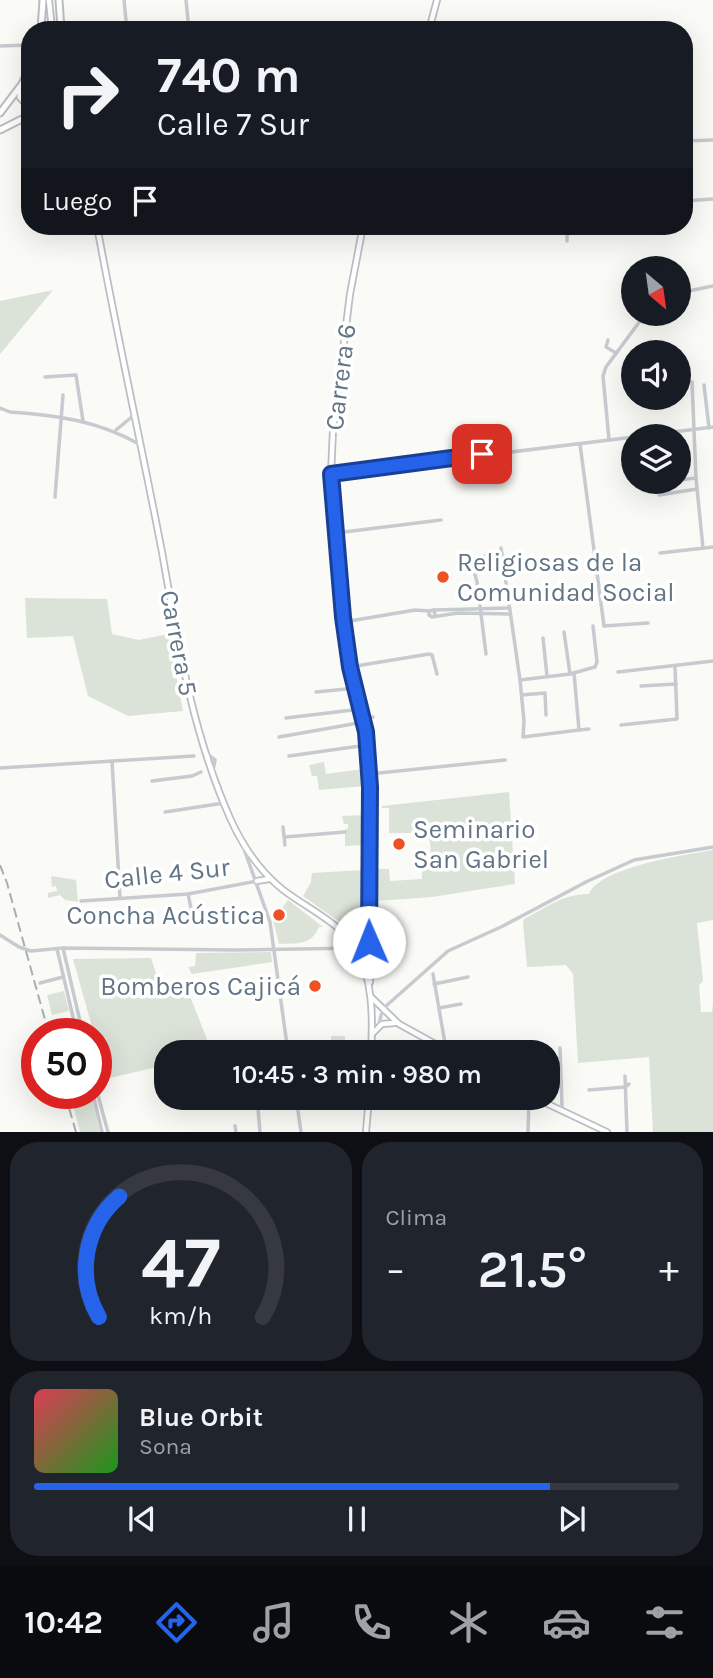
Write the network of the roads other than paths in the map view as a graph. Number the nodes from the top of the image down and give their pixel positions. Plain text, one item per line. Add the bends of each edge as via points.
1 (43, 0) edge
2 (49, 0) edge
3 (58, 0) edge
4 (124, 0) edge
5 (186, 0) edge
6 (437, 0) edge
7 (42, 21) edge
8 (51, 21) edge
9 (61, 21) edge
10 (126, 21) edge
11 (188, 21) edge
12 (431, 21) edge
13 (21, 45) edge
14 (0, 46) edge
15 (21, 85) edge
16 (0, 113) edge
17 (21, 121) edge
18 (2, 129) edge
19 (713, 140) edge
20 (693, 141) edge
21 (713, 199) edge
22 (693, 200) edge
23 (99, 235) edge
24 (361, 235) edge
25 (568, 235) edge
26 (568, 241) dead end
27 (713, 286) edge
28 (691, 291) edge
29 (637, 326) edge
30 (608, 341) dead end
31 (617, 353) junction
32 (45, 377) dead end
33 (692, 382) dead end
34 (704, 385) dead end
35 (63, 395) dead end
36 (0, 408) edge
37 (133, 416) junction
38 (61, 418) junction
39 (83, 421) junction
40 (711, 428) edge
41 (693, 429) junction
42 (115, 431) junction
43 (621, 439) edge
44 (610, 440) junction
45 (139, 444) junction
46 (580, 444) junction
47 (457, 457) junction
48 (458, 465) dead end
49 (331, 474) junction
50 (696, 478) junction
51 (691, 479) edge
52 (697, 489) junction
53 (659, 495) dead end
54 (55, 497) dead end
55 (441, 520) dead end
56 (336, 533) junction
57 (713, 547) edge
58 (500, 548) dead end
59 (703, 548) junction
60 (660, 553) dead end
61 (502, 554) junction
62 (480, 608) junction
63 (502, 608) junction
64 (509, 608) junction
65 (468, 611) junction
66 (481, 614) junction
67 (503, 614) junction
68 (510, 614) junction
69 (344, 622) junction
70 (648, 623) dead end
71 (593, 626) dead end
72 (564, 632) dead end
73 (543, 638) dead end
74 (486, 654) dead end
75 (713, 661) edge
76 (350, 667) junction
77 (675, 667) junction
78 (618, 672) dead end
79 (437, 674) dead end
80 (572, 674) junction
81 (547, 676) junction
82 (520, 680) junction
83 (676, 684) junction
84 (642, 687) dead end
85 (356, 688) junction
86 (316, 692) dead end
87 (522, 695) junction
88 (361, 709) junction
89 (547, 715) dead end
90 (373, 717) dead end
91 (286, 718) dead end
92 (364, 720) junction
93 (621, 725) dead end
94 (589, 729) dead end
95 (579, 730) junction
96 (279, 737) dead end
97 (367, 745) junction
98 (194, 755) dead end
99 (289, 756) dead end
100 (112, 761) junction
101 (505, 761) dead end
102 (0, 768) edge
103 (201, 772) dead end
104 (369, 774) junction
105 (152, 781) dead end
106 (224, 803) junction
107 (165, 811) dead end
108 (283, 827) dead end
109 (345, 832) dead end
110 (285, 837) junction
111 (240, 840) junction
112 (285, 845) dead end
113 (713, 847) edge
114 (270, 879) junction
115 (257, 881) junction
116 (188, 894) junction
117 (120, 898) junction
118 (81, 901) dead end
119 (193, 918) dead end
120 (0, 935) edge
121 (60, 948) junction
122 (370, 948) junction
123 (275, 950) junction
124 (357, 950) junction
125 (433, 974) dead end
126 (63, 977) junction
127 (468, 977) dead end
128 (40, 983) dead end
129 (434, 984) junction
130 (369, 988) junction
131 (370, 996) junction
132 (461, 1004) dead end
133 (438, 1008) junction
134 (382, 1010) junction
135 (73, 1018) edge
136 (79, 1018) edge
137 (399, 1024) junction
138 (379, 1026) junction
139 (372, 1034) junction
140 (286, 1040) edge
141 (372, 1040) edge
142 (428, 1040) edge
143 (445, 1040) edge
144 (560, 1048) dead end
145 (625, 1076) dead end
146 (627, 1085) junction
147 (589, 1090) dead end
148 (562, 1106) dead end
149 (98, 1109) edge
150 (100, 1109) edge
151 (258, 1110) edge
152 (298, 1110) edge
153 (368, 1110) edge
154 (530, 1110) edge
155 (559, 1110) edge
156 (234, 1126) dead end
157 (105, 1132) edge
158 (236, 1132) edge
159 (260, 1132) edge
160 (301, 1132) edge
161 (366, 1132) edge
162 (528, 1132) edge
163 (607, 1132) edge
164 (627, 1132) edge

1 - 7 highway
2 - 8 main road
3 - 9 highway
4 - 10 street
5 - 11 street
6 - 12 main road
13 - 14 street
15 - 16 highway
17 - 18 highway
19 - 20 street
21 - 22 street
23 - 37 main road, Carrera 5
24 - 49 main road, Carrera 6 via 350,294
25 - 26 street
27 - 28 street
29 - 31 street
30 - 31 street via 606,347
31 - 44 street via 603,376
32 - 39 street via 76,375
33 - 41 street
34 - 40 street
35 - 38 street
36 - 38 street
37 - 42 street
37 - 45 main road, Carrera 5
38 - 39 street
38 - 54 street
39 - 42 street
40 - 41 street
41 - 50 street
42 - 45 street
43 - 44 street
44 - 46 street
45 - 106 main road, Carrera 5 via 180,658 204,752
46 - 47 street
46 - 70 street via 604,626
47 - 48 street
47 - 49 street
49 - 56 main road, Carrera 6
50 - 51 street
50 - 52 street
52 - 53 street
52 - 59 street
55 - 56 street
56 - 69 main road, Carrera 6
57 - 59 street
58 - 61 street
59 - 60 street
61 - 62 street via 471,560
61 - 64 street
62 - 63 street
62 - 65 street
62 - 66 street
63 - 64 street
63 - 67 street
64 - 68 street
65 - 66 street
65 - 69 street via 415,610
66 - 67 street
66 - 74 street
67 - 68 street
68 - 82 street
69 - 76 main road, Carrera 6
71 - 80 street via 595,667
72 - 80 street
73 - 81 street
75 - 77 street
76 - 79 street via 429,654
76 - 85 main road, Carrera 6
77 - 78 street
77 - 83 street
80 - 81 street
80 - 95 street
81 - 82 street
82 - 87 street
83 - 84 street
83 - 93 street via 677,719
85 - 86 street
85 - 88 main road, Carrera 6
87 - 89 street via 545,693
87 - 95 street via 523,737
88 - 91 street
88 - 92 main road, Carrera 6
90 - 92 street
92 - 96 street
92 - 97 main road, Carrera 6
94 - 95 street
97 - 99 street
97 - 104 main road, Carrera 6
98 - 100 street
100 - 102 street
100 - 117 street
101 - 104 street
103 - 105 street
104 - 122 main road, Carrera 6
106 - 107 street
106 - 111 main road, Carrera 5
108 - 110 street
109 - 110 street
110 - 112 street
111 - 114 main road, Carrera 6
111 - 115 street, Carrera 5
113 - 134 street via 634,860 588,881 448,951
114 - 115 main road
114 - 124 main road, Carrera 6 via 340,930
115 - 116 street, Calle 4 Sur
115 - 123 street, Carrera 5
116 - 117 street, Calle 4 Sur
116 - 119 street
117 - 118 street, Calle 4 Sur
120 - 121 street via 31,951
121 - 123 street
121 - 126 street
121 - 136 street
122 - 124 main road via 365,954
122 - 130 main road, Carrera 6
123 - 124 street
123 - 140 street, Carrera 5
124 - 130 main road, Carrera 6
125 - 129 street
126 - 128 street
126 - 135 street
127 - 129 street
129 - 133 street
130 - 131 main road, Carrera 6
131 - 134 main road
131 - 139 main road, Carrera 6
132 - 133 street
133 - 143 street
134 - 137 main road
134 - 138 street
137 - 138 main road
137 - 142 main road
138 - 139 main road
139 - 141 main road, Carrera 6
144 - 148 street
145 - 146 street
146 - 147 street
146 - 164 street
149 - 157 street
150 - 157 street
151 - 159 street
152 - 160 street
153 - 161 main road
154 - 162 street
155 - 163 main road
156 - 158 street

